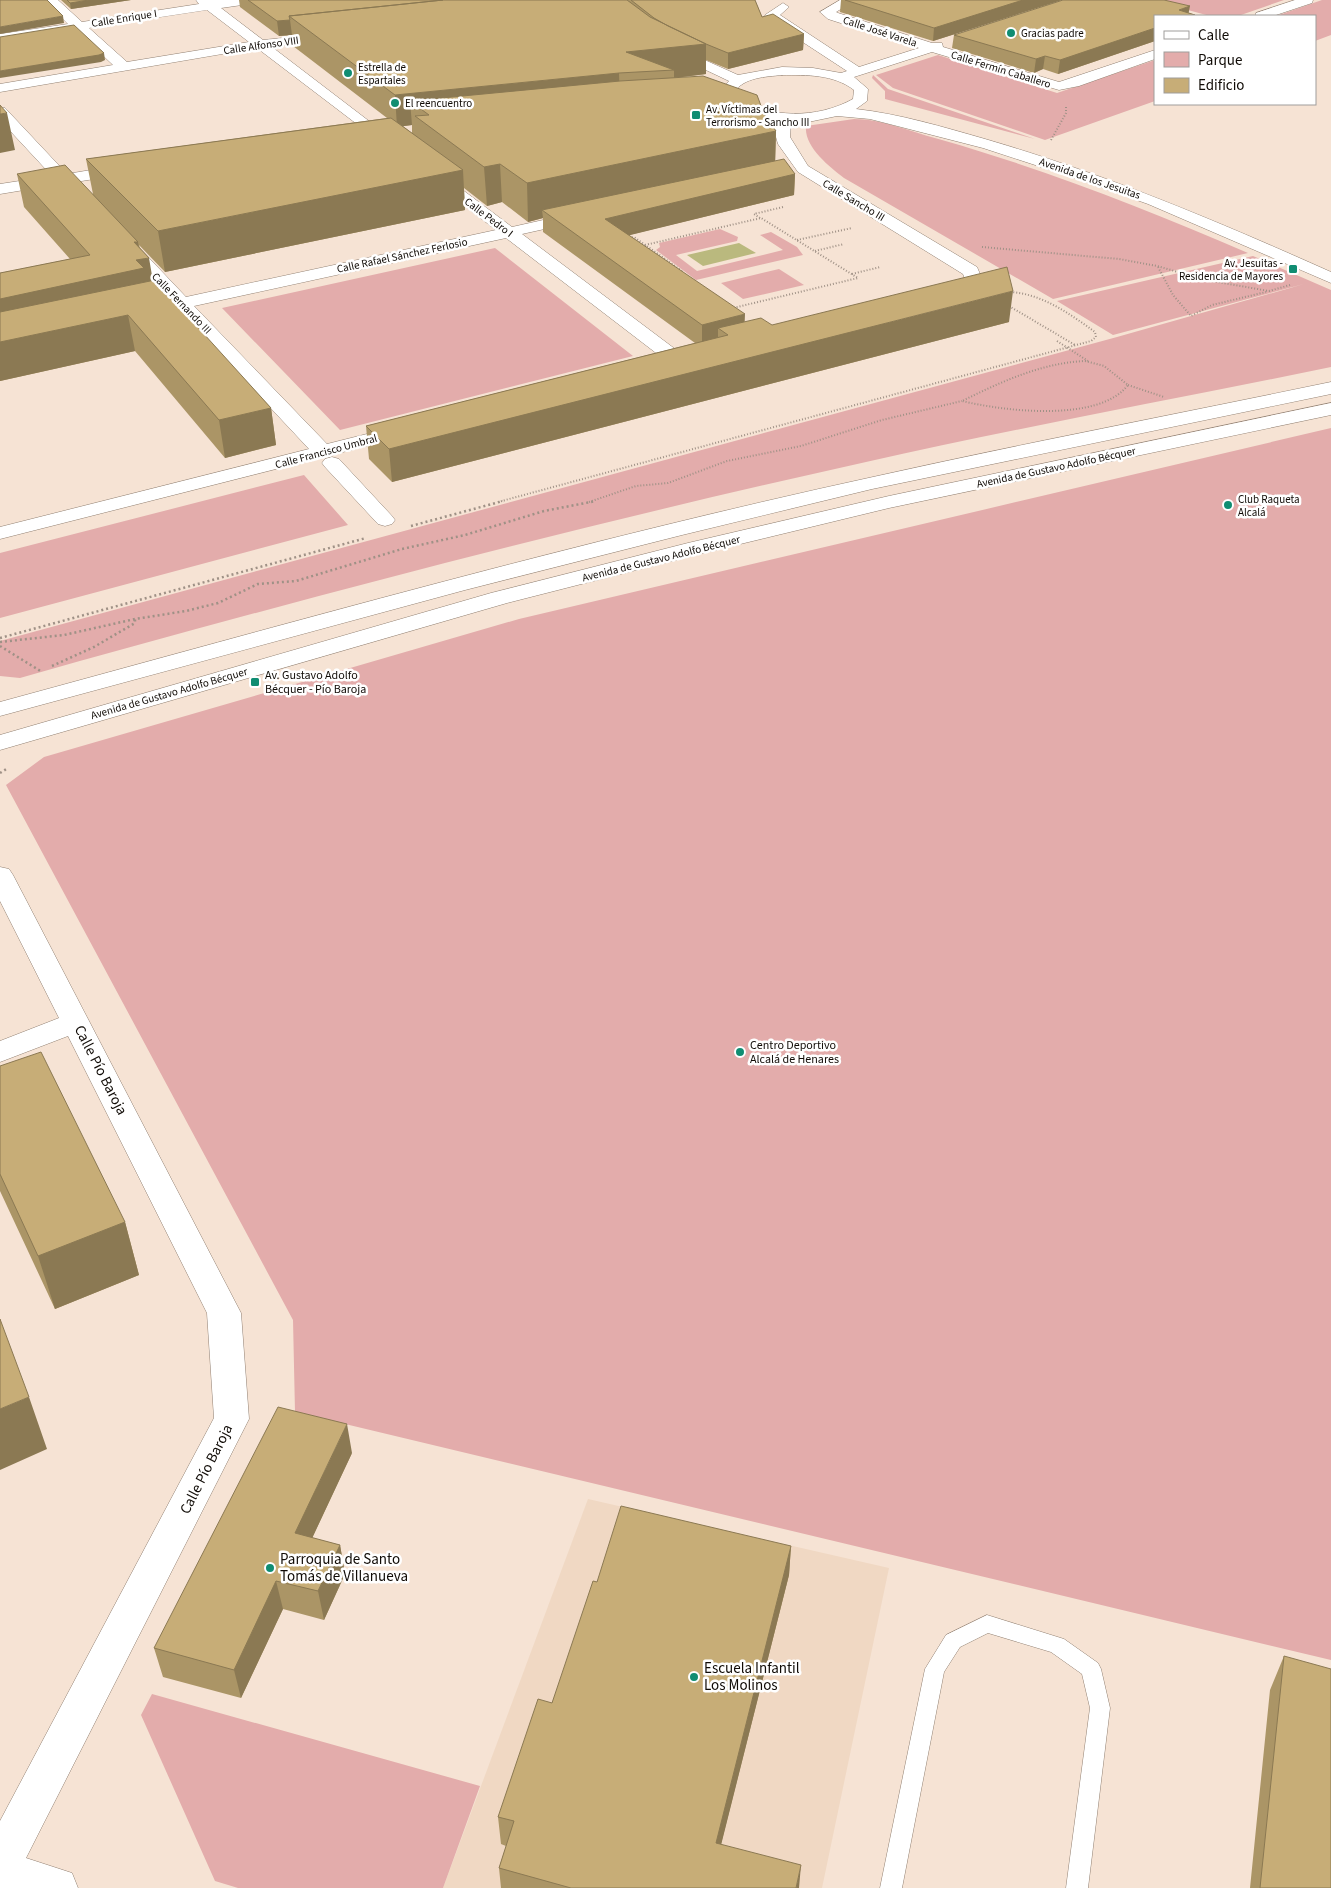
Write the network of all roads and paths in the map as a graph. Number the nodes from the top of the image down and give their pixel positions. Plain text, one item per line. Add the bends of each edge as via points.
1 (50, 0) edge
2 (184, 0) edge
3 (249, 0) edge
4 (850, 0) edge
5 (1307, 0) edge
6 (206, 3) edge
7 (784, 5) edge
8 (810, 12) dead end
9 (826, 12) junction
10 (1264, 15) edge
11 (73, 21) junction
12 (0, 28) edge
13 (338, 35) edge
14 (0, 38) edge
15 (958, 40) edge
16 (260, 44) junction
17 (932, 48) junction
18 (1154, 54) edge
19 (124, 67) junction
20 (858, 72) junction
21 (762, 73) junction
22 (841, 77) junction
23 (738, 80) junction
24 (0, 88) edge
25 (731, 98) junction
26 (715, 100) edge
27 (860, 101) junction
28 (1066, 101) dead end
29 (0, 111) edge
30 (838, 112) junction
31 (786, 116) junction
32 (396, 130) edge
33 (366, 133) junction
34 (1047, 144) dead end
35 (403, 152) edge
36 (140, 163) edge
37 (426, 170) edge
38 (803, 170) junction
39 (786, 173) edge
40 (59, 175) junction
41 (0, 179) edge
42 (0, 189) edge
43 (88, 204) edge
44 (783, 207) dead end
45 (592, 215) edge
46 (761, 218) junction
47 (858, 226) dead end
48 (115, 232) edge
49 (510, 232) junction
50 (625, 239) edge
51 (796, 240) junction
52 (844, 244) dead end
53 (645, 245) junction
54 (981, 246) dead end
55 (815, 251) junction
56 (666, 260) junction
57 (658, 262) edge
58 (1331, 264) edge
59 (1158, 266) junction
60 (880, 267) dead end
61 (682, 272) edge
62 (852, 274) junction
63 (1331, 278) edge
64 (1296, 284) dead end
65 (1269, 291) junction
66 (1006, 292) edge
67 (929, 299) edge
68 (1002, 302) edge
69 (182, 303) junction
70 (726, 303) edge
71 (733, 308) junction
72 (725, 310) edge
73 (124, 315) edge
74 (1057, 341) dead end
75 (1075, 345) junction
76 (1066, 347) junction
77 (1089, 362) junction
78 (653, 368) edge
79 (1128, 385) junction
80 (1331, 388) edge
81 (1172, 400) dead end
82 (962, 401) junction
83 (1331, 409) edge
84 (420, 427) edge
85 (327, 457) junction
86 (388, 528) junction
87 (0, 533) edge
88 (135, 619) junction
89 (0, 640) edge
90 (0, 646) edge
91 (40, 670) junction
92 (44, 677) dead end
93 (0, 709) edge
94 (0, 743) edge
95 (0, 875) edge
96 (77, 1022) junction
97 (0, 1052) edge
98 (0, 1864) edge
99 (0, 1871) edge
100 (57, 1888) edge
101 (891, 1888) edge
102 (1077, 1888) edge

1 - 11 street
2 - 11 street, Calle Enrique I
3 - 6 street, Calle Enrique I
4 - 9 street, Calle José Varela
5 - 10 street
6 - 11 street, Calle Enrique I
6 - 16 street
7 - 20 street via 771,16
8 - 9 street
9 - 17 street, Calle José Varela
11 - 12 street, Calle Enrique I
11 - 14 street, Calle Enrique I
11 - 19 street
13 - 16 street, Calle Alfonso VIII
15 - 17 street
16 - 19 street, Calle Alfonso VIII
16 - 33 street
17 - 18 street, Calle Fermín Caballero via 1059,86
17 - 20 street
19 - 24 street, Calle Alfonso VIII
20 - 22 street
21 - 22 street via 804,71
21 - 23 street
21 - 23 street via 726,64 664,40
22 - 27 street via 861,90
23 - 25 street via 730,86
25 - 26 street
25 - 31 street via 763,113
27 - 30 street
27 - 58 street, Avenida de los Jesuitas via 1087,165 1171,195
28 - 34 path via 1066,113 1057,133
29 - 40 street
30 - 31 street
30 - 63 street, Avenida de los Jesuitas via 887,118 1007,150 1074,172 1155,201
31 - 38 street, Calle Sancho III via 781,132 789,151
32 - 33 street
33 - 35 street
36 - 40 street
37 - 49 street, Calle Pedro I
38 - 39 street
38 - 67 street, Calle Sancho III via 971,272 974,281 962,289
40 - 41 street
40 - 42 street
40 - 43 street
44 - 46 path via 754,214
45 - 49 street, Calle Rafael Sánchez Ferlosio
46 - 51 path
46 - 53 path
47 - 51 path
48 - 69 street, Calle Fernando III
49 - 69 street, Calle Rafael Sánchez Ferlosio
49 - 78 street, Calle Pedro I via 688,360
50 - 53 path via 634,237
51 - 55 path
52 - 55 path
53 - 56 path
54 - 59 path via 1058,252
55 - 62 path
56 - 57 path
56 - 61 path
59 - 65 path via 1206,280
59 - 65 path via 1173,295 1191,316 1212,305
60 - 62 path
62 - 71 path via 858,278
64 - 65 path
66 - 75 path via 1032,295 1095,332 1096,336 1090,341
68 - 75 path
69 - 73 street, Calle Rafael Sánchez Ferlosio
69 - 85 street, Calle Fernando III
70 - 71 path
71 - 72 path
74 - 76 path
75 - 76 path
76 - 77 path
76 - 86 path
77 - 79 path via 1110,370
77 - 82 path via 1011,376
79 - 81 path
79 - 82 path via 1126,390 1110,400 1065,409 1014,411
80 - 93 street, Avenida de Gustavo Adolfo Bécquer via 872,483 688,527 457,585
82 - 88 path via 882,420 801,446 727,462 668,483 636,486 596,501 544,511 465,535 402,549 296,581 258,584 218,603 186,612
83 - 94 street, Avenida de Gustavo Adolfo Bécquer via 889,502 696,548 499,598
84 - 85 street, Calle Francisco Umbral
85 - 86 street, Calle Fernando III
85 - 87 street, Calle Francisco Umbral
86 - 89 path
88 - 89 path via 64,635
88 - 91 path via 135,623 94,647 61,664
90 - 91 path
91 - 92 path
95 - 96 street, Calle Pío Baroja
96 - 97 street
96 - 98 street, Calle Pío Baroja via 224,1313 232,1419
99 - 100 street
101 - 102 lane via 935,1669 953,1641 987,1624 1057,1645 1091,1669 1100,1708

